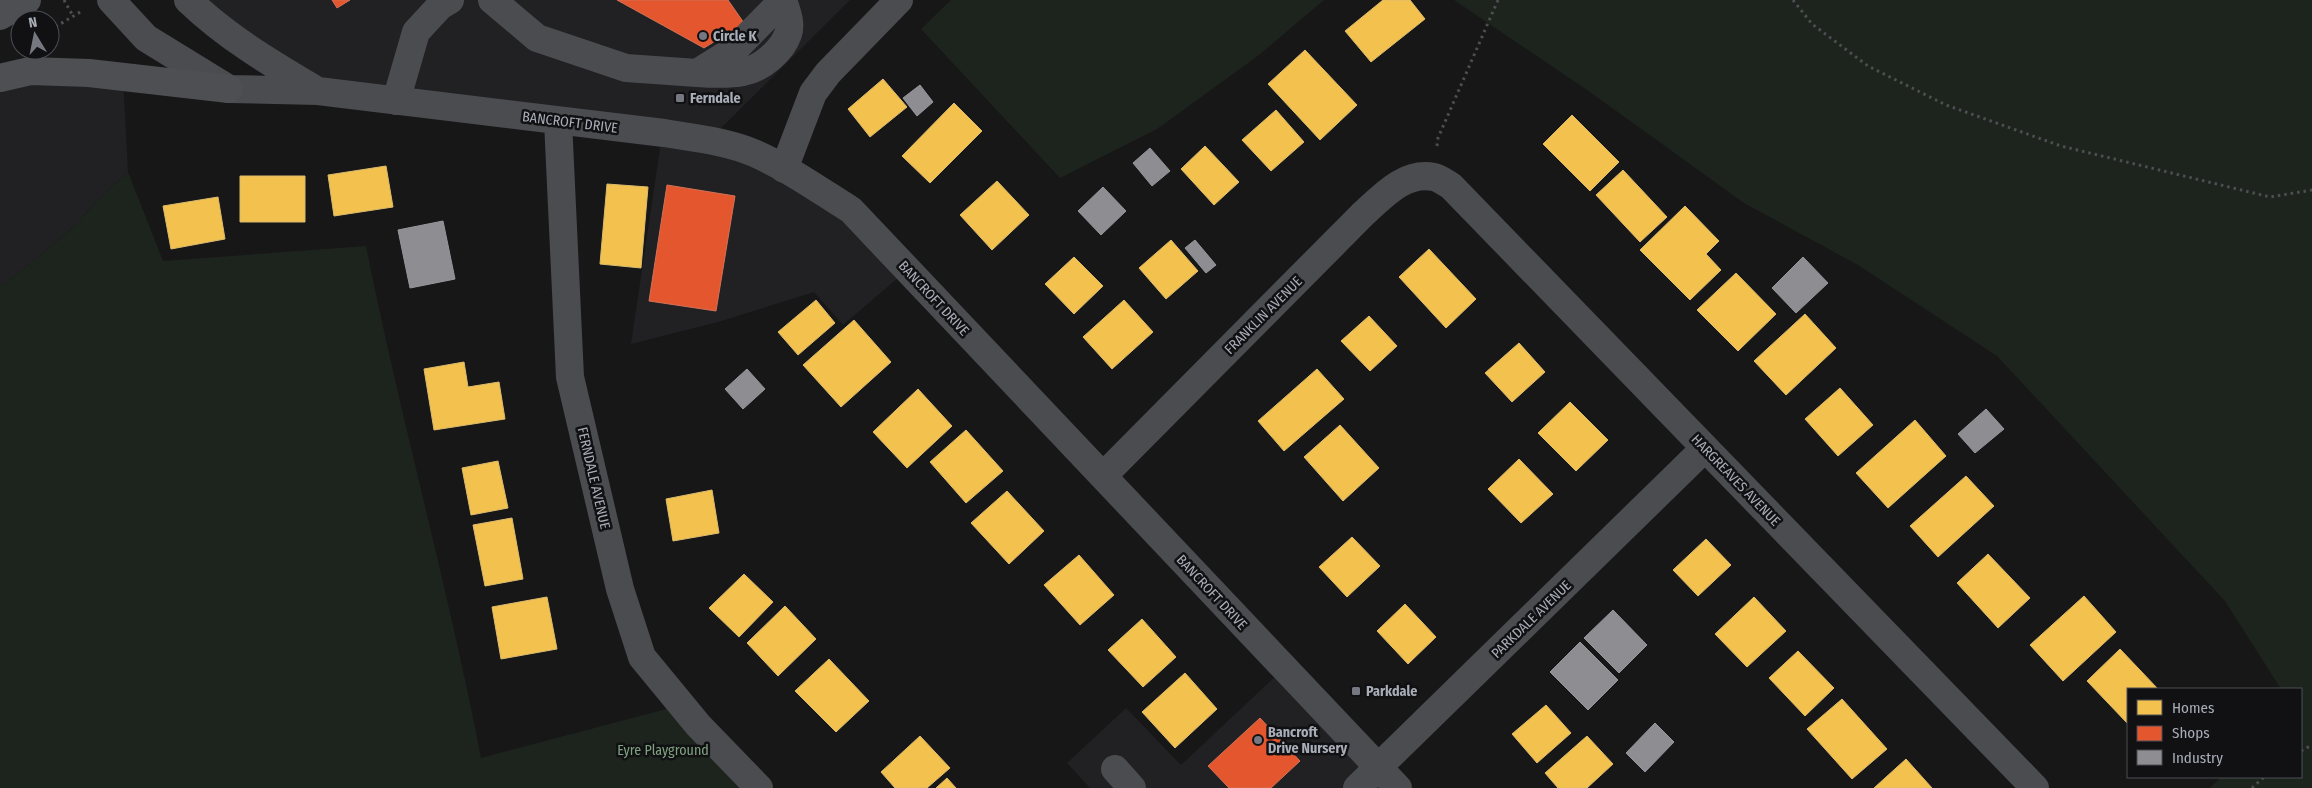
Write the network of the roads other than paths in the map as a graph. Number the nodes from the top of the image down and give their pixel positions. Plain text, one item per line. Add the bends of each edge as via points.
1 (27, 0) edge
2 (188, 0) edge
3 (450, 0) edge
4 (492, 0) edge
5 (783, 0) edge
6 (899, 0) edge
7 (100, 3) edge
8 (0, 16) edge
9 (0, 78) edge
10 (229, 90) junction
11 (318, 91) junction
12 (396, 100) junction
13 (558, 121) junction
14 (784, 170) junction
15 (1435, 177) joint
16 (1705, 448) junction
17 (1103, 476) junction
18 (1379, 768) junction
19 (759, 788) edge
20 (1357, 788) edge
21 (1398, 788) edge
22 (2035, 788) edge

1 - 8 main road
2 - 11 street, BANCROFT DRIVE via 216,27
3 - 12 street via 416,32
4 - 5 street via 537,38 626,68 697,73 734,50
6 - 14 street via 828,73 813,93
7 - 10 street via 146,38
9 - 10 main road via 30,71 89,72
10 - 11 street, BANCROFT DRIVE
11 - 12 street, BANCROFT DRIVE
12 - 13 street, BANCROFT DRIVE
13 - 14 street, BANCROFT DRIVE via 708,140 753,153
13 - 19 street, FERNDALE AVENUE via 570,377 620,589 642,657 698,725
14 - 17 street, BANCROFT DRIVE via 850,210
15 - 16 street, HARGREAVES AVENUE via 1451,186
15 - 17 street, FRANKLIN AVENUE via 1412,177 1392,188
16 - 18 street, PARKDALE AVENUE
16 - 22 street, HARGREAVES AVENUE
17 - 18 street, BANCROFT DRIVE
18 - 20 street, PARKDALE AVENUE
18 - 21 street, BANCROFT DRIVE

